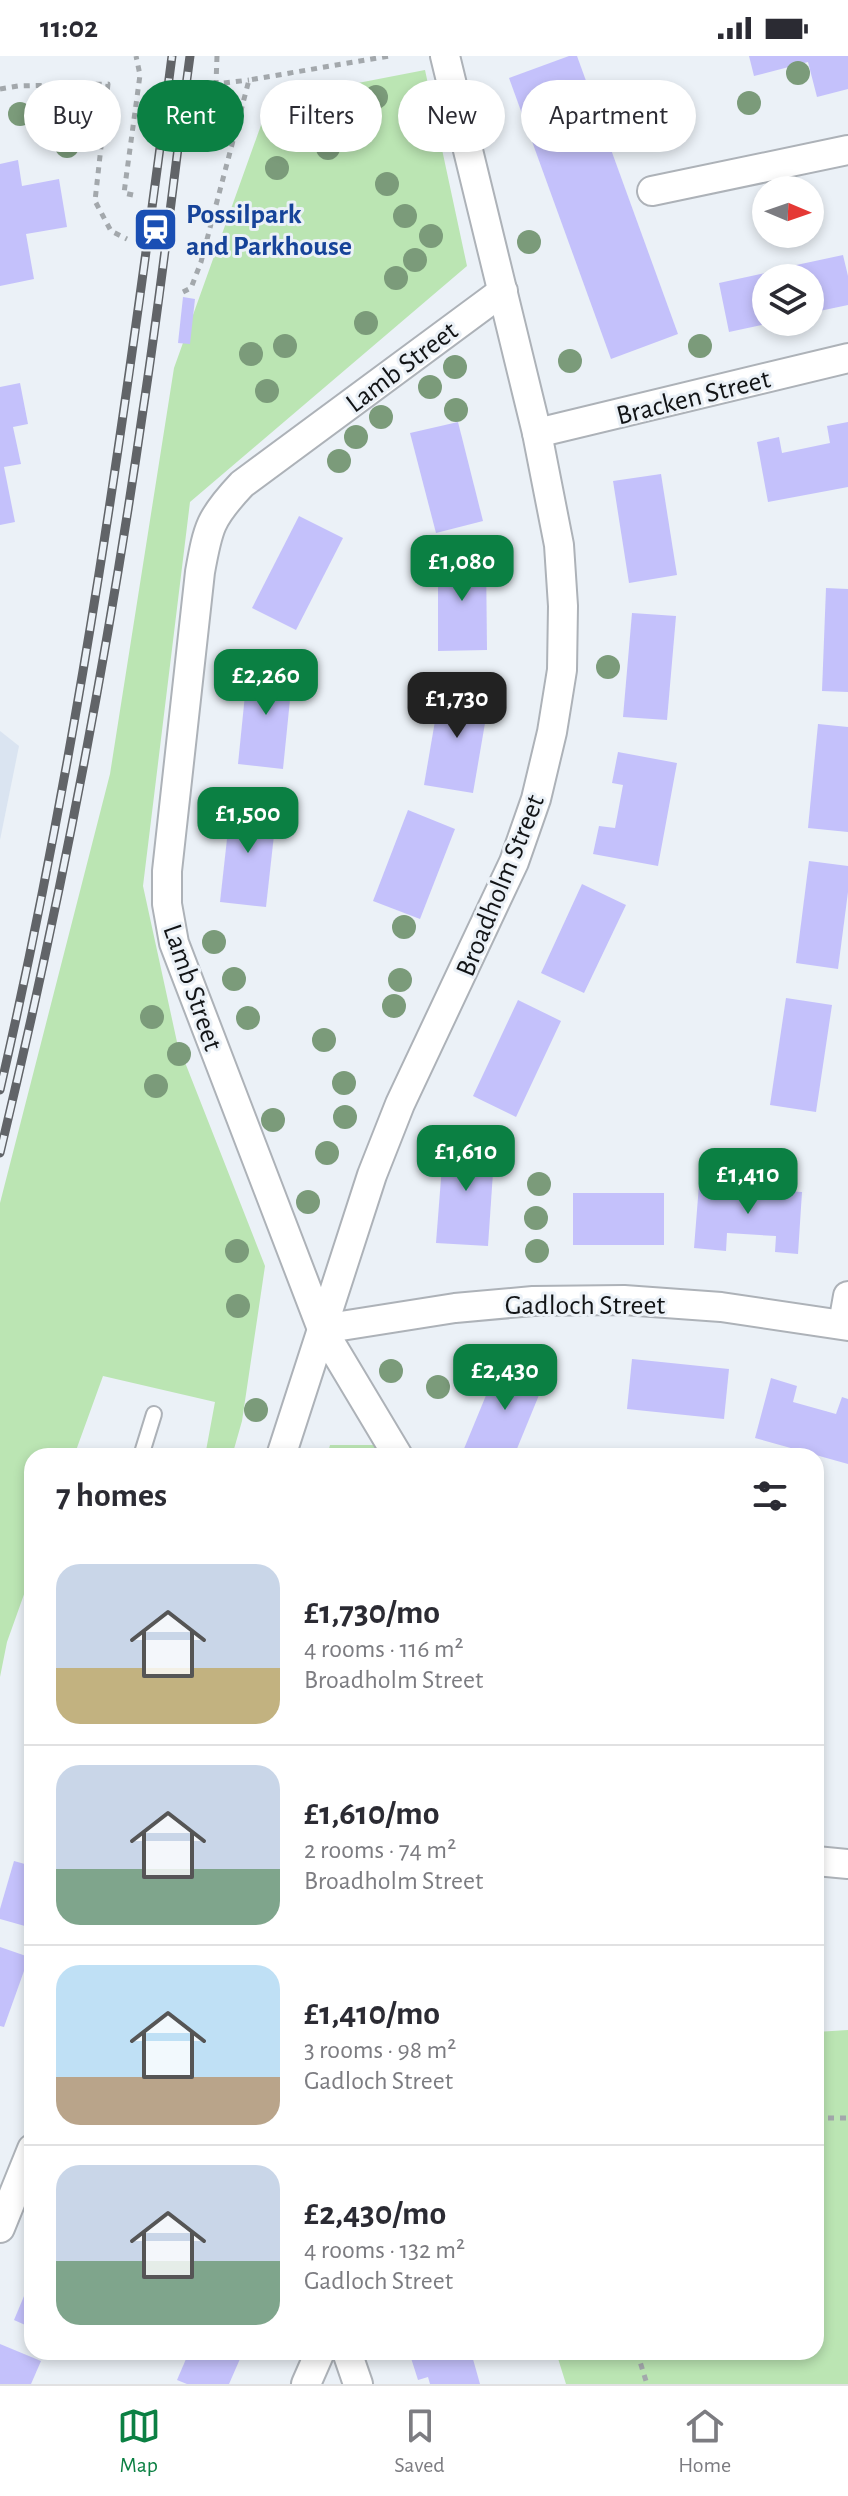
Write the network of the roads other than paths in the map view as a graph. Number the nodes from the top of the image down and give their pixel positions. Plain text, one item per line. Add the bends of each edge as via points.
1 (445, 56) edge
2 (848, 150) edge
3 (652, 191) dead end
4 (503, 291) junction
5 (848, 358) edge
6 (537, 433) junction
7 (848, 1296) edge
8 (845, 1325) edge
9 (322, 1329) junction
10 (154, 1414) dead end
11 (143, 1448) edge
12 (284, 1448) edge
13 (393, 1448) edge
14 (824, 1862) edge
15 (848, 1864) edge
16 (24, 2169) edge
17 (0, 2228) edge
18 (316, 2360) edge
19 (350, 2360) edge
20 (306, 2384) edge
21 (358, 2384) edge

1 - 4 street, Broadholm Street
2 - 3 street
4 - 6 street, Broadholm Street
4 - 9 street, Lamb Street via 242,484 217,511 200,572 167,871 171,930
5 - 6 street, Bracken Street
6 - 9 street, Broadholm Street via 559,545 563,606 562,670 546,759 514,862 372,1175
7 - 8 street
8 - 9 street, Gadloch Street via 624,1300 455,1308
9 - 12 street, Broadholm Street
9 - 13 street, Lamb Street
10 - 11 lane
14 - 15 street
16 - 17 street
18 - 20 street
19 - 21 street

